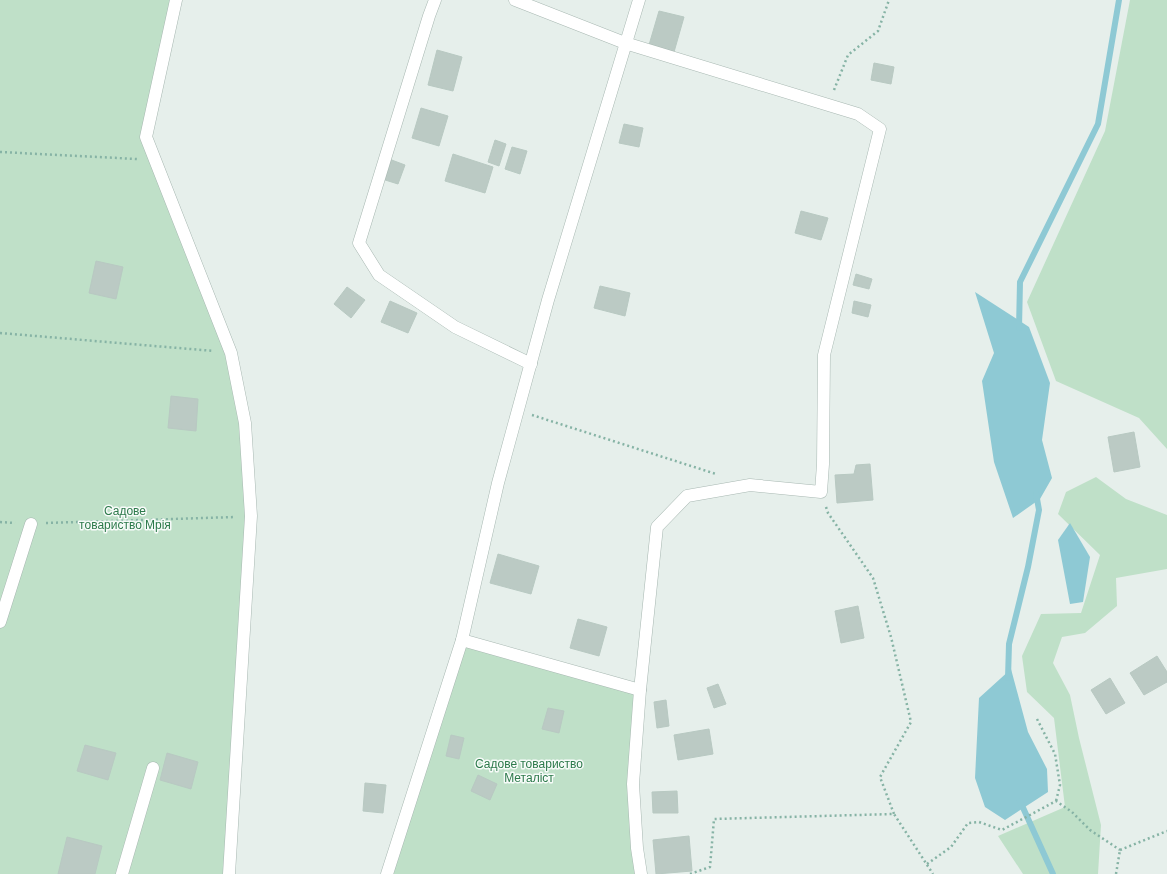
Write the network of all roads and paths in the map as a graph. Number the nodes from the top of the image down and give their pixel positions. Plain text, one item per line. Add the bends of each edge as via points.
1 (176, 0) edge
2 (436, 0) edge
3 (516, 0) edge
4 (639, 0) edge
5 (889, 0) edge
6 (625, 44) junction
7 (828, 105) junction
8 (0, 152) edge
9 (155, 160) junction
10 (0, 333) edge
11 (231, 353) junction
12 (531, 364) junction
13 (518, 411) junction
14 (720, 476) dead end
15 (821, 492) junction
16 (251, 516) junction
17 (0, 522) edge
18 (32, 524) junction
19 (0, 622) edge
20 (462, 640) junction
21 (640, 690) junction
22 (1037, 719) dead end
23 (153, 768) dead end
24 (1056, 801) junction
25 (894, 814) junction
26 (1167, 831) edge
27 (1120, 850) junction
28 (927, 864) junction
29 (122, 874) edge
30 (229, 874) edge
31 (387, 874) edge
32 (641, 874) edge
33 (690, 874) edge
34 (933, 874) edge
35 (1116, 874) edge

1 - 9 street via 146,136
2 - 12 street via 359,243 379,275 455,327
3 - 6 street
4 - 6 street
5 - 7 path via 878,31 848,55
6 - 7 street
6 - 12 street
7 - 15 street via 858,114 880,129 824,354
8 - 9 path
9 - 11 street
10 - 11 path
11 - 16 street via 245,423
12 - 13 street
13 - 14 path
13 - 20 street via 498,483
15 - 21 street via 750,485 687,496 657,527
15 - 25 path via 828,513 873,578 891,637 911,722 880,778
16 - 18 path
16 - 30 street
17 - 18 path
18 - 19 street
20 - 21 street
20 - 31 street
21 - 32 street via 633,784
22 - 24 path via 1055,754 1060,785
23 - 29 street
24 - 27 path via 1072,812 1090,830
24 - 28 path via 1002,830 979,822 968,823 951,847
25 - 28 path
25 - 33 path via 714,819 710,867
26 - 27 path
27 - 35 path
28 - 34 path

